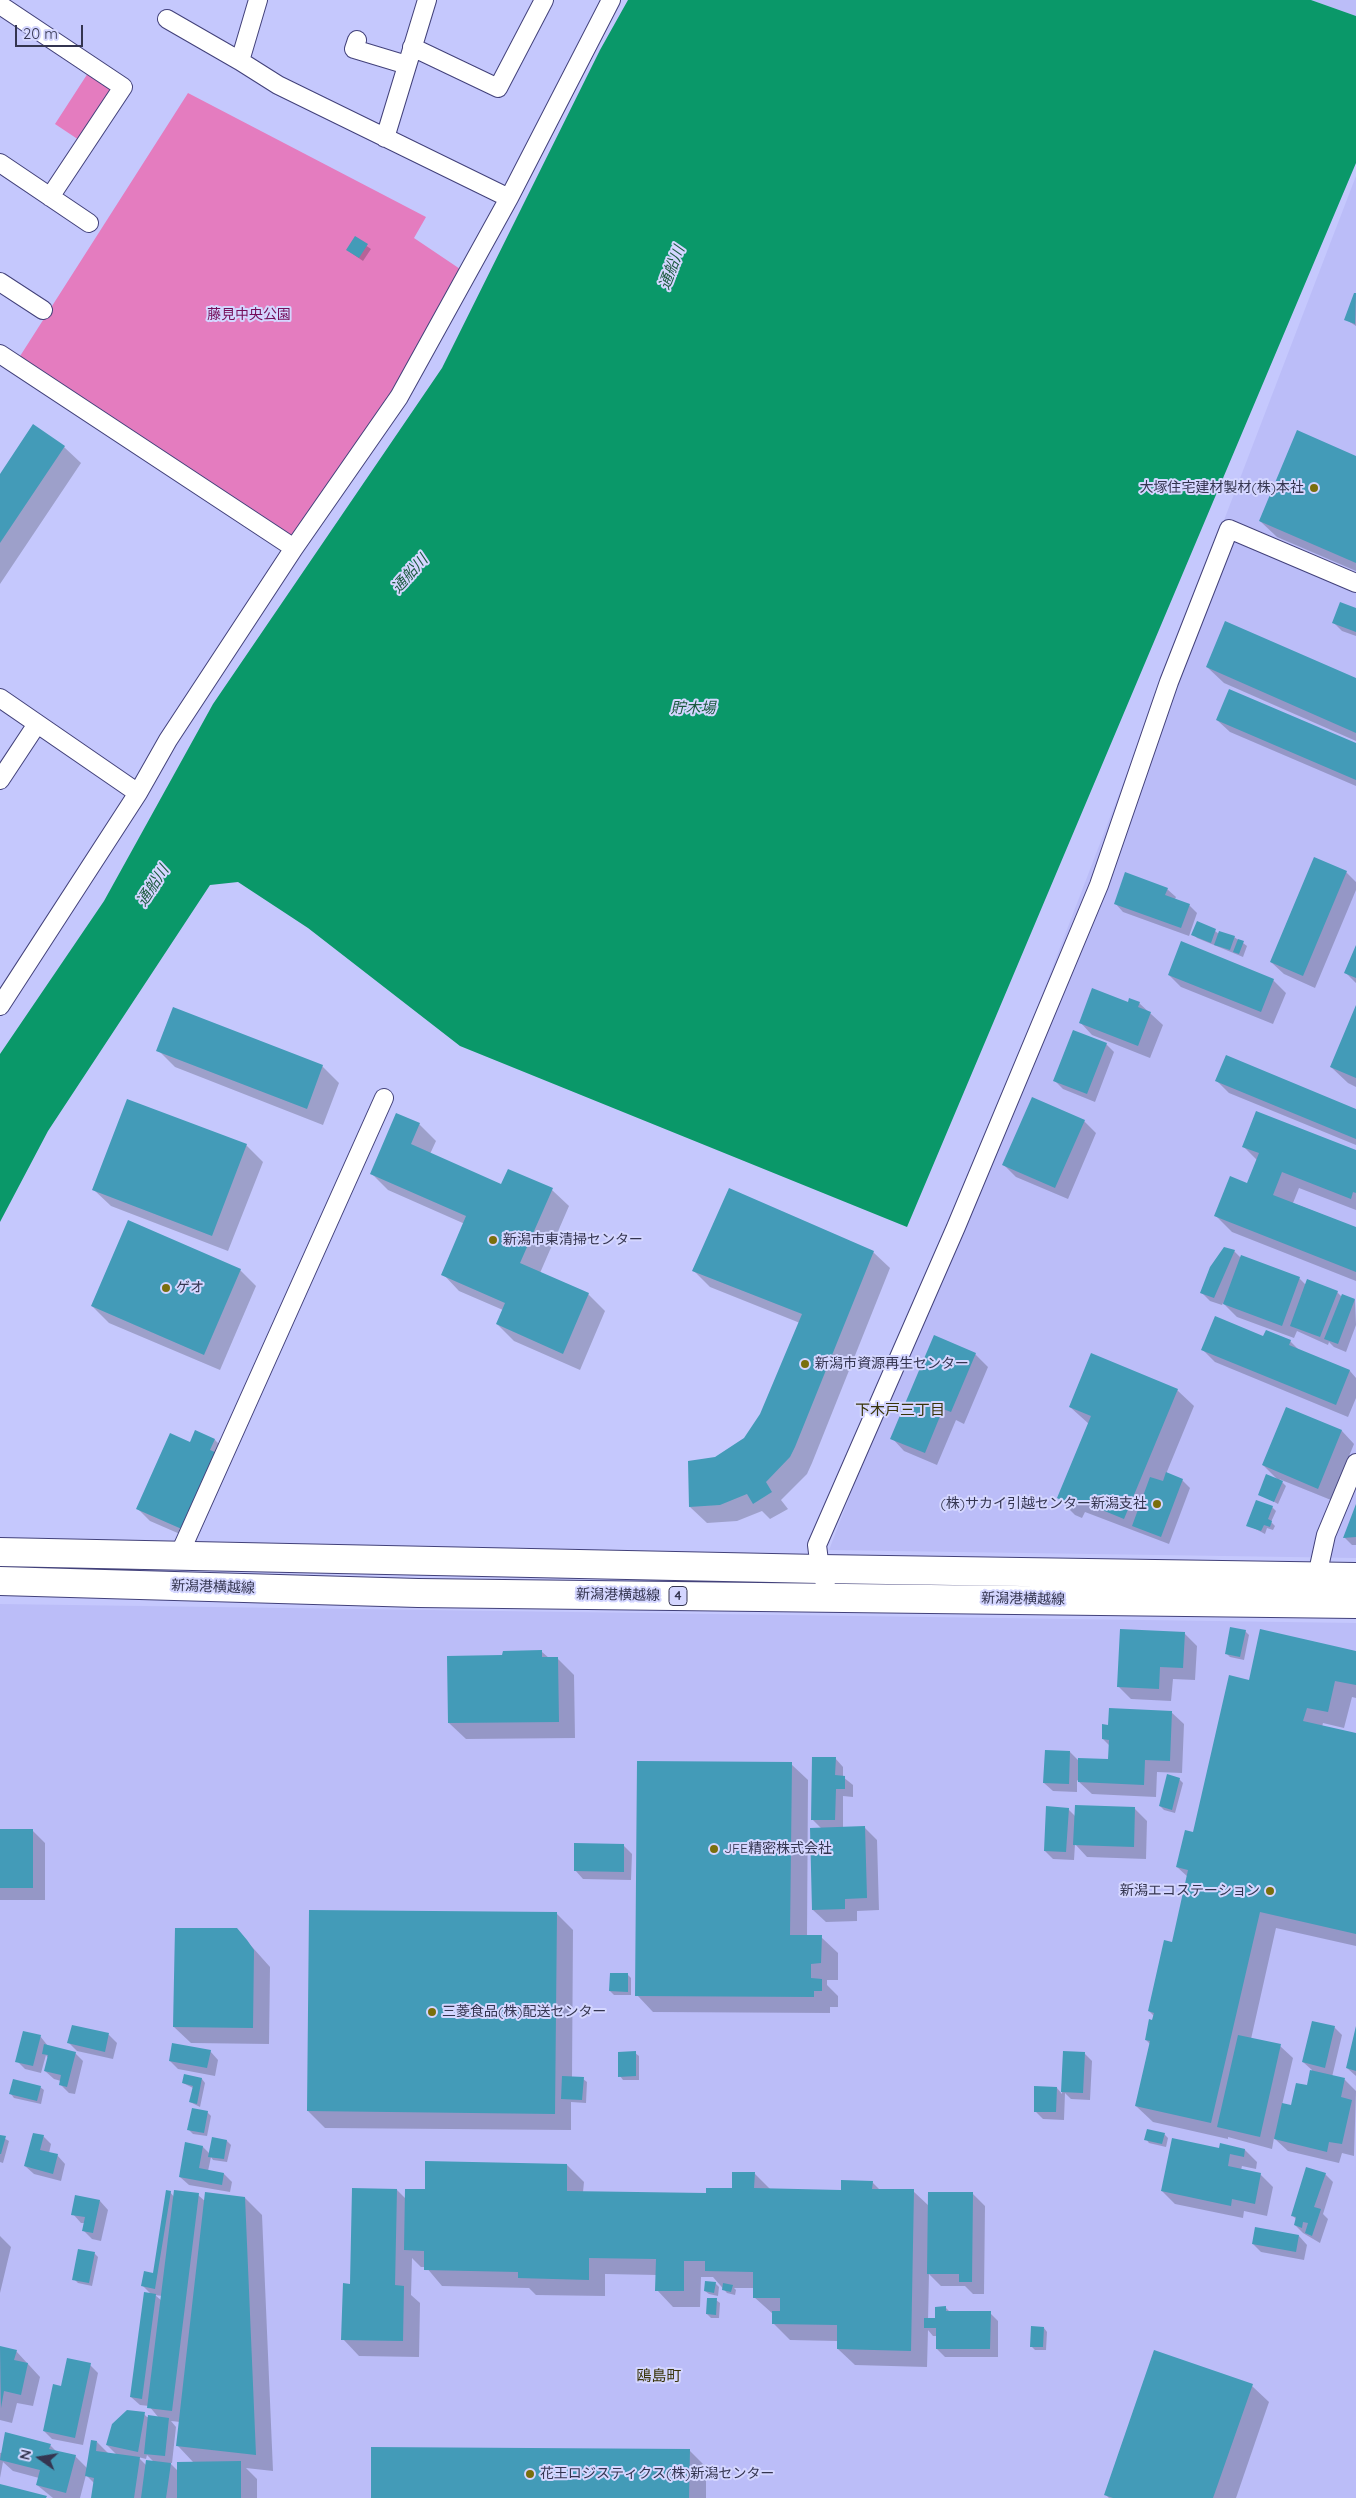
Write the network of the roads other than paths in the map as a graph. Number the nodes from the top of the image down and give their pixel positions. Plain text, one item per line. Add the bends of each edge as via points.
1 (258, 0) edge
2 (427, 0) edge
3 (544, 0) edge
4 (611, 0) edge
5 (0, 5) edge
6 (166, 19) dead end
7 (357, 40) dead end
8 (412, 47) junction
9 (240, 62) junction
10 (407, 65) junction
11 (385, 138) junction
12 (0, 163) edge
13 (50, 197) junction
14 (509, 198) junction
15 (89, 223) dead end
16 (0, 282) edge
17 (43, 310) dead end
18 (0, 354) edge
19 (294, 548) junction
20 (1356, 583) edge
21 (0, 698) edge
22 (37, 724) junction
23 (0, 780) edge
24 (138, 793) junction
25 (0, 1006) edge
26 (384, 1098) dead end
27 (1356, 1463) edge
28 (0, 1552) edge
29 (179, 1556) junction
30 (820, 1569) junction
31 (1317, 1576) junction
32 (1356, 1577) edge
33 (0, 1581) edge
34 (830, 1597) junction
35 (1311, 1603) junction
36 (1356, 1604) edge

1 - 9 street
2 - 8 street
3 - 8 street via 498,88
4 - 14 street
5 - 13 street via 123,87
6 - 9 street
7 - 10 street via 354,49
8 - 10 street
9 - 11 street via 278,85
10 - 11 street
11 - 14 street
12 - 13 street
13 - 15 street
14 - 19 street via 399,398
16 - 17 street
18 - 19 street
19 - 24 street via 168,740
20 - 30 street via 1229,529 1169,682 1099,885 960,1218 817,1545
21 - 22 street
22 - 23 street
22 - 24 street
24 - 25 street
26 - 29 street
27 - 31 street via 1326,1535
28 - 29 main road, 新潟港横越線 / 4
29 - 30 main road, 新潟港横越線 / 4
30 - 31 main road, 新潟港横越線 / 4
30 - 34 street
31 - 32 main road, 新潟港横越線 / 4
31 - 35 street
33 - 34 main road, 新潟港横越線 / 4 via 418,1593
34 - 35 main road, 新潟港横越線 / 4
35 - 36 main road, 新潟港横越線 / 4

